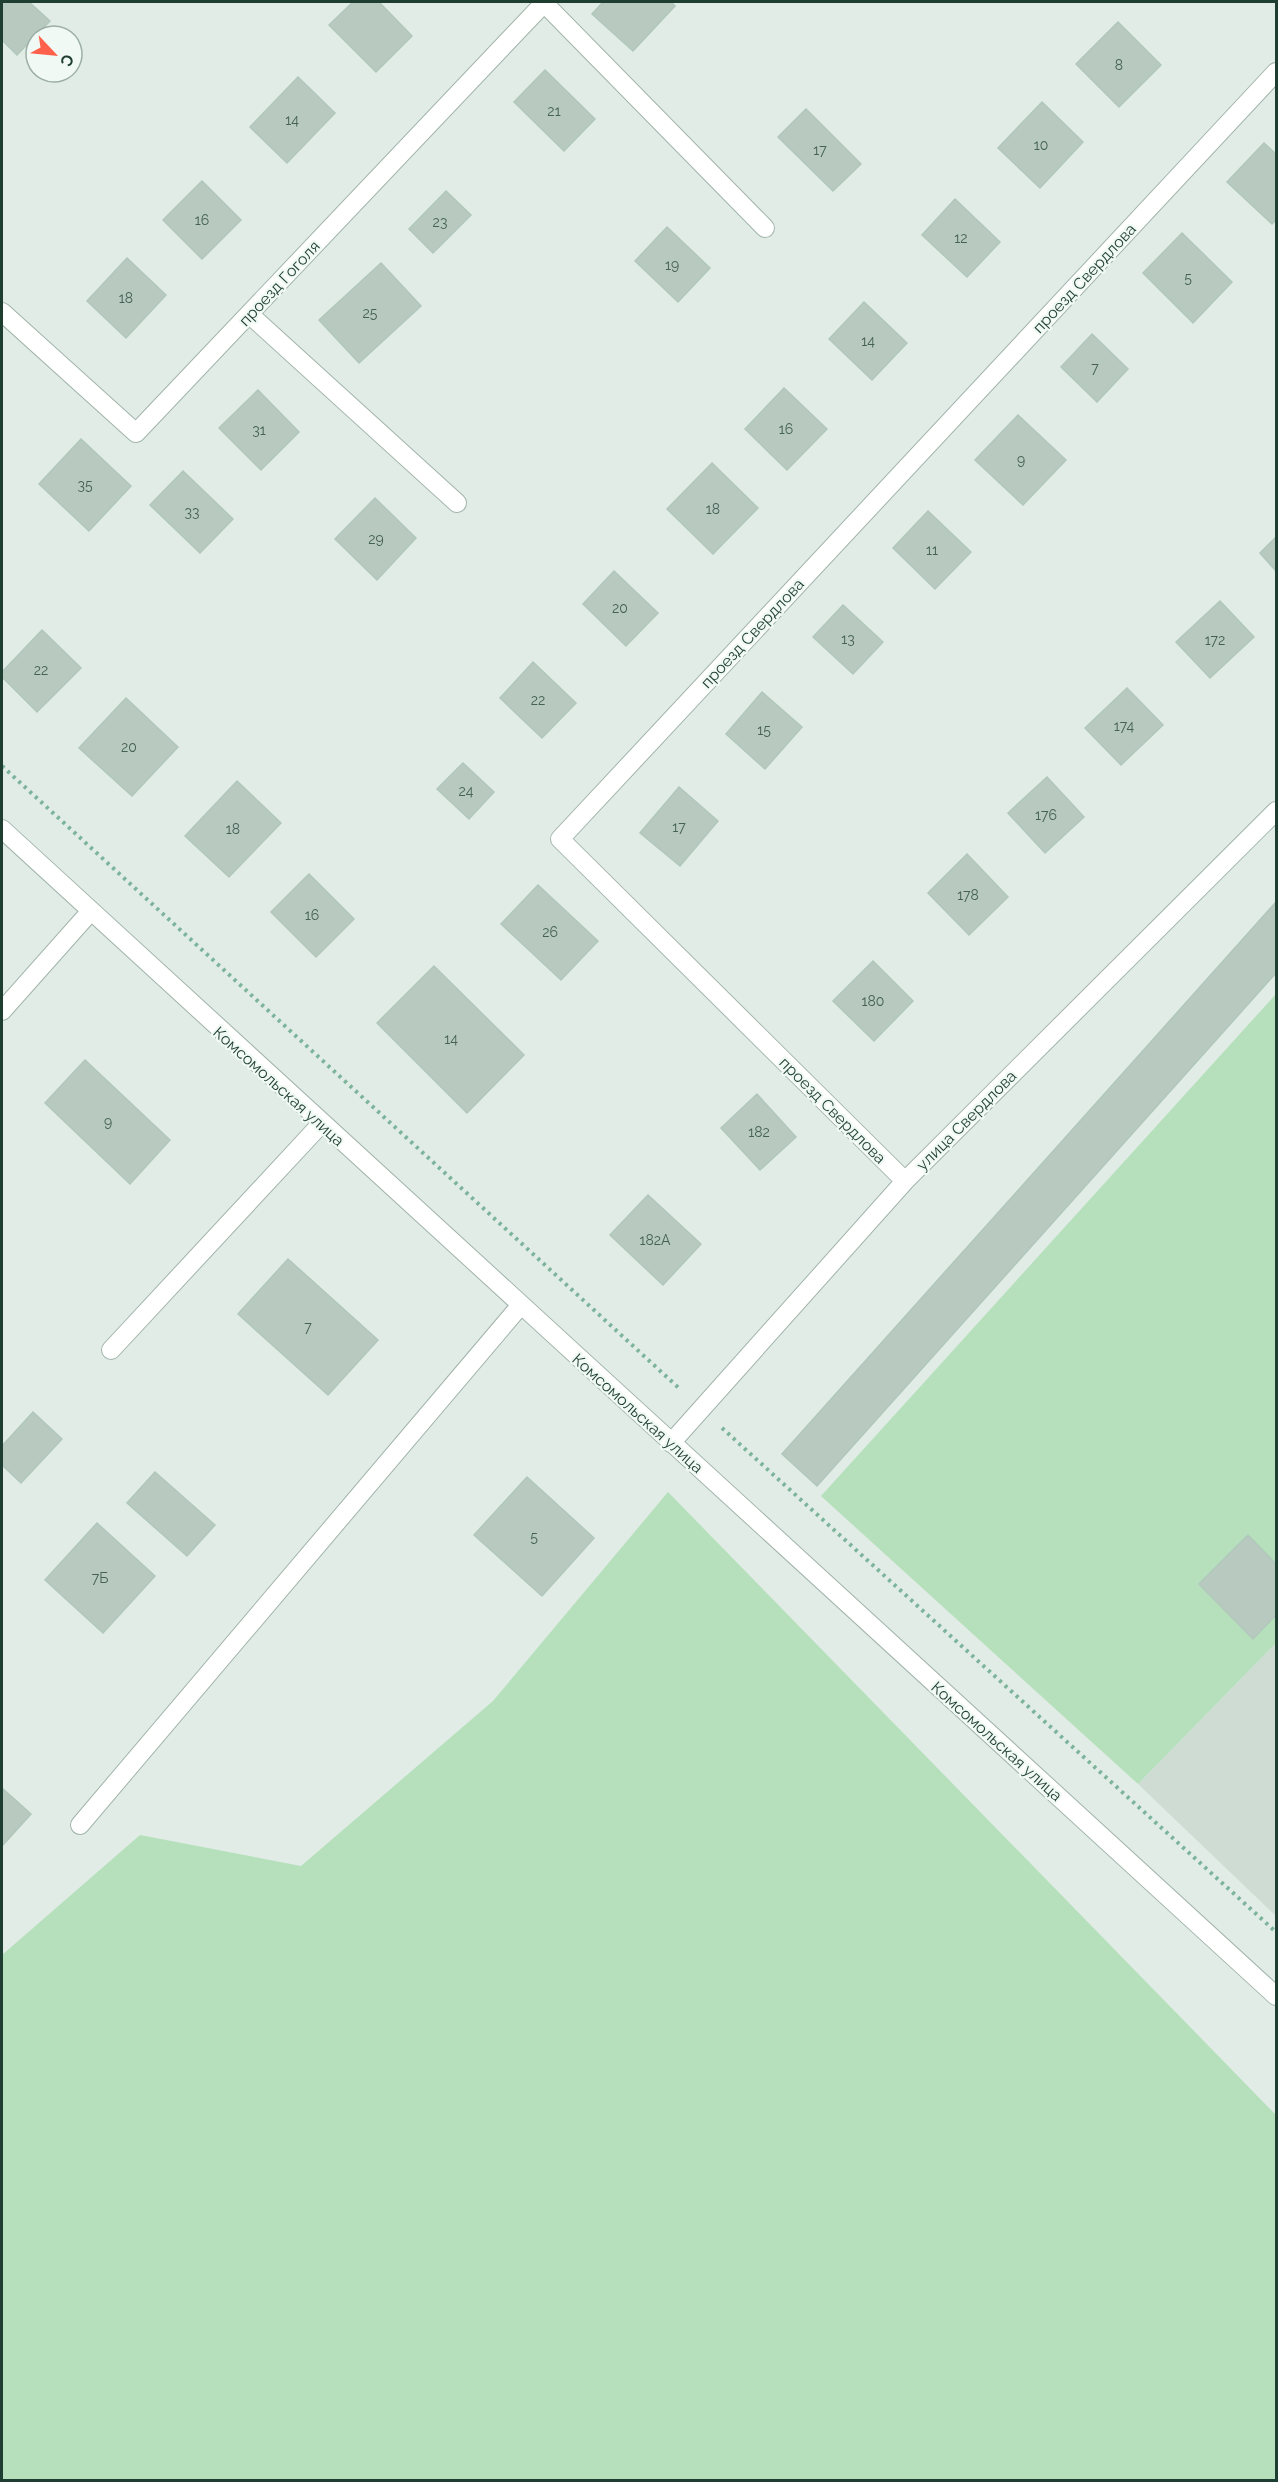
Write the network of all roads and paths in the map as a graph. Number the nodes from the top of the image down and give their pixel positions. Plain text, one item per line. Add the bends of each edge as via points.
1 (544, 2) edge
2 (1276, 72) edge
3 (765, 228) dead end
4 (2, 312) edge
5 (249, 314) junction
6 (457, 503) dead end
7 (2, 766) edge
8 (1276, 811) edge
9 (2, 829) edge
10 (90, 912) junction
11 (2, 1011) edge
12 (321, 1124) junction
13 (905, 1181) junction
14 (520, 1306) junction
15 (111, 1350) dead end
16 (701, 1409) junction
17 (671, 1443) junction
18 (80, 1825) dead end
19 (1276, 1932) edge
20 (1276, 1996) edge

1 - 3 street
1 - 5 street, проезд Гоголя
2 - 13 street, проезд Свердлова via 560,838
4 - 5 street, проезд Гоголя via 136,433
5 - 6 street
7 - 16 path
8 - 13 street, улица Свердлова
9 - 10 street, Комсомольская улица
10 - 11 street
10 - 12 street, Комсомольская улица
12 - 14 street, Комсомольская улица
12 - 15 street
13 - 16 street, улица Свердлова
14 - 17 street, Комсомольская улица
14 - 18 street
16 - 17 street, улица Свердлова
16 - 19 path
17 - 20 street, Комсомольская улица

